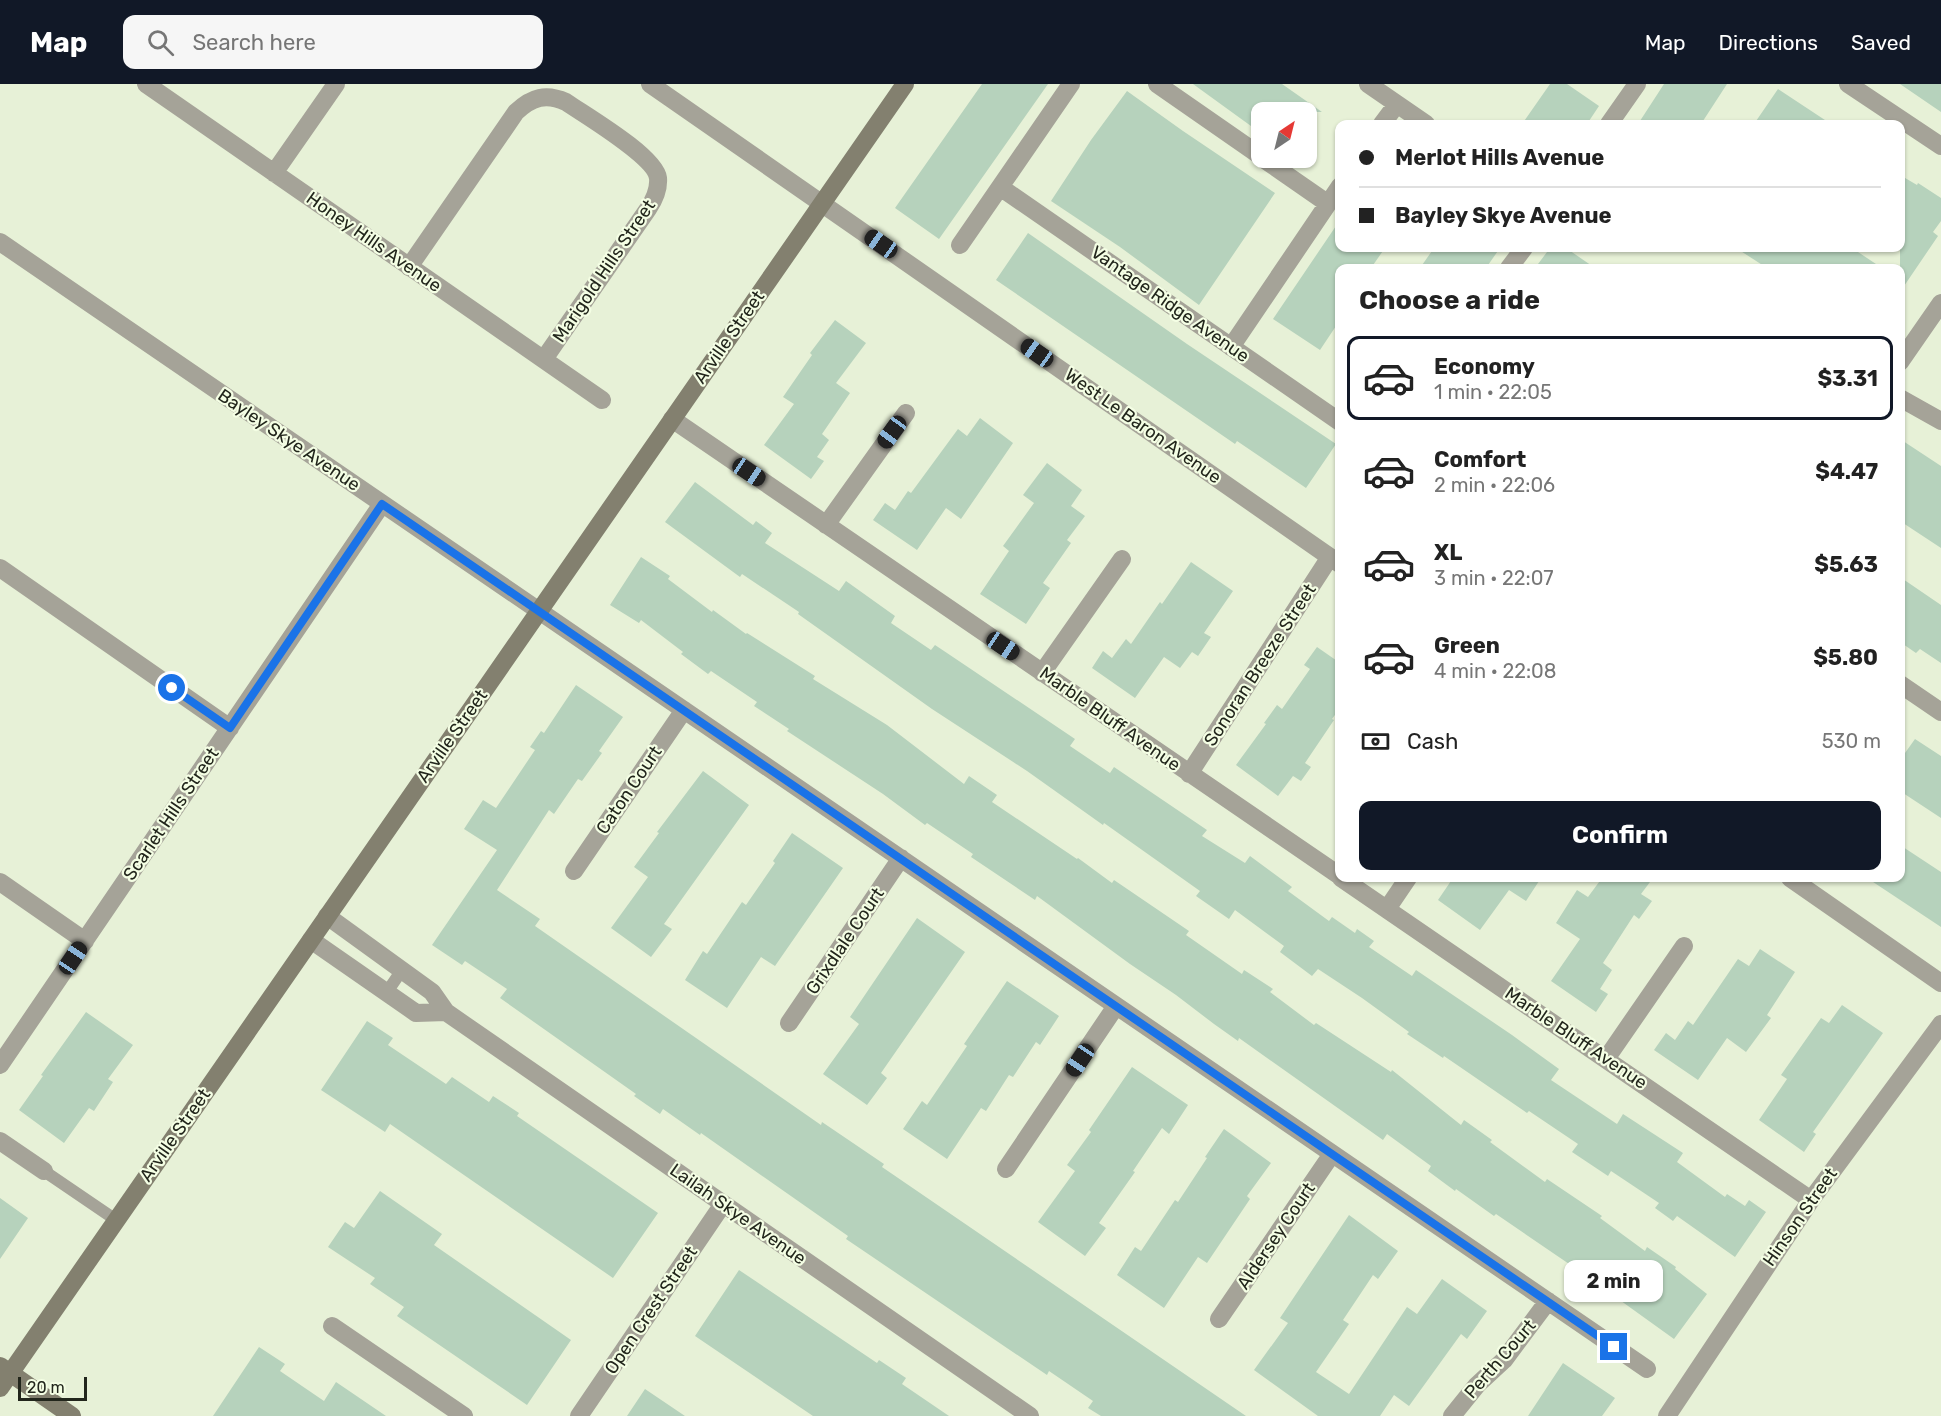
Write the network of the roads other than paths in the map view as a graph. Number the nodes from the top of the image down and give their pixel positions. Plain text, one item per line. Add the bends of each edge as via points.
1 (146, 84) edge
2 (336, 84) edge
3 (650, 84) edge
4 (905, 84) edge
5 (1071, 84) edge
6 (1157, 84) edge
7 (1368, 84) edge
8 (1848, 84) edge
9 (1635, 85) edge
10 (1396, 104) junction
11 (1385, 120) edge
12 (1420, 120) edge
13 (1612, 120) edge
14 (1902, 120) edge
15 (1905, 122) edge
16 (1941, 146) edge
17 (1251, 149) edge
18 (1278, 168) edge
19 (274, 173) junction
20 (1000, 187) junction
21 (1335, 193) edge
22 (822, 203) junction
23 (1327, 203) junction
24 (0, 242) edge
25 (960, 245) dead end
26 (410, 267) junction
27 (1941, 303) edge
28 (1231, 347) junction
29 (1905, 355) edge
30 (544, 359) junction
31 (602, 400) dead end
32 (1905, 401) edge
33 (906, 413) dead end
34 (672, 419) junction
35 (1335, 419) edge
36 (1941, 421) edge
37 (382, 504) junction
38 (826, 525) junction
39 (1122, 559) dead end
40 (1335, 560) edge
41 (0, 568) edge
42 (539, 611) junction
43 (1042, 672) junction
44 (1905, 687) edge
45 (684, 710) junction
46 (1941, 712) edge
47 (230, 728) junction
48 (1190, 774) junction
49 (901, 858) junction
50 (574, 871) dead end
51 (1335, 874) edge
52 (0, 882) edge
53 (1347, 882) edge
54 (1405, 882) edge
55 (1796, 882) edge
56 (1387, 909) junction
57 (327, 916) junction
58 (311, 940) junction
59 (85, 941) junction
60 (1684, 946) dead end
61 (402, 970) junction
62 (1941, 983) edge
63 (387, 992) junction
64 (1116, 1006) junction
65 (446, 1012) junction
66 (789, 1023) dead end
67 (1941, 1024) edge
68 (1606, 1059) junction
69 (0, 1065) edge
70 (0, 1141) edge
71 (1332, 1154) junction
72 (1006, 1169) dead end
73 (44, 1171) joint
74 (1811, 1200) junction
75 (723, 1204) junction
76 (116, 1220) junction
77 (1548, 1301) junction
78 (1220, 1319) dead end
79 (332, 1326) dead end
80 (1647, 1369) dead end
81 (3, 1376) edge
82 (72, 1416) edge
83 (464, 1416) edge
84 (579, 1416) edge
85 (1030, 1416) edge
86 (1452, 1416) edge
87 (1667, 1416) edge

1 - 19 street, Honey Hills Avenue
2 - 19 street
3 - 22 street, West Le Baron Avenue
4 - 22 street, Arville Street
5 - 20 street
6 - 17 street
7 - 10 street
8 - 14 street
9 - 13 street
10 - 11 street
10 - 12 street
15 - 16 street
18 - 23 street
19 - 26 street, Honey Hills Avenue
20 - 25 street
20 - 28 street, Vantage Ridge Avenue
21 - 23 street
22 - 34 street, Arville Street
22 - 40 street, West Le Baron Avenue
23 - 28 street
24 - 37 street, Bayley Skye Avenue
26 - 30 street, Honey Hills Avenue
26 - 30 street, Marigold Hills Street via 516,112 540,97 566,102 650,162 658,179 654,200
27 - 29 street
28 - 35 street, Vantage Ridge Avenue
30 - 31 street, Honey Hills Avenue
32 - 36 street
33 - 38 street
34 - 38 street, Marble Bluff Avenue
34 - 42 street, Arville Street
37 - 42 street, Bayley Skye Avenue
37 - 47 street, Scarlet Hills Street
38 - 43 street, Marble Bluff Avenue
39 - 43 street
40 - 48 street, Sonoran Breeze Street via 1262,659
41 - 47 street
42 - 45 street, Bayley Skye Avenue
42 - 57 street, Arville Street
43 - 48 street, Marble Bluff Avenue
44 - 46 street
45 - 49 street, Bayley Skye Avenue
45 - 50 street, Caton Court
47 - 59 street, Scarlet Hills Street
48 - 51 street, Marble Bluff Avenue
49 - 64 street, Bayley Skye Avenue
49 - 66 street, Grixdlale Court
52 - 59 street
53 - 56 street, Marble Bluff Avenue
54 - 56 street
55 - 62 street
56 - 68 street, Marble Bluff Avenue
57 - 58 street, Arville Street
57 - 61 street, Lailah Skye Avenue
58 - 63 street
58 - 76 street, Arville Street
59 - 69 street, Scarlet Hills Street
60 - 68 street
61 - 63 lane
61 - 65 street, Lailah Skye Avenue via 432,992
63 - 65 street via 416,1012
64 - 71 street, Bayley Skye Avenue
64 - 72 street
65 - 75 street, Lailah Skye Avenue
67 - 74 street, Hinson Street
68 - 74 street, Marble Bluff Avenue
70 - 73 street
71 - 77 street, Bayley Skye Avenue
71 - 78 street, Aldersey Court
73 - 76 lane
74 - 87 street, Hinson Street
75 - 84 street, Open Crest Street
75 - 85 street, Lailah Skye Avenue
76 - 81 street, Arville Street
77 - 80 street, Bayley Skye Avenue
77 - 86 street, Perth Court via 1504,1360
79 - 83 street
81 - 82 street

